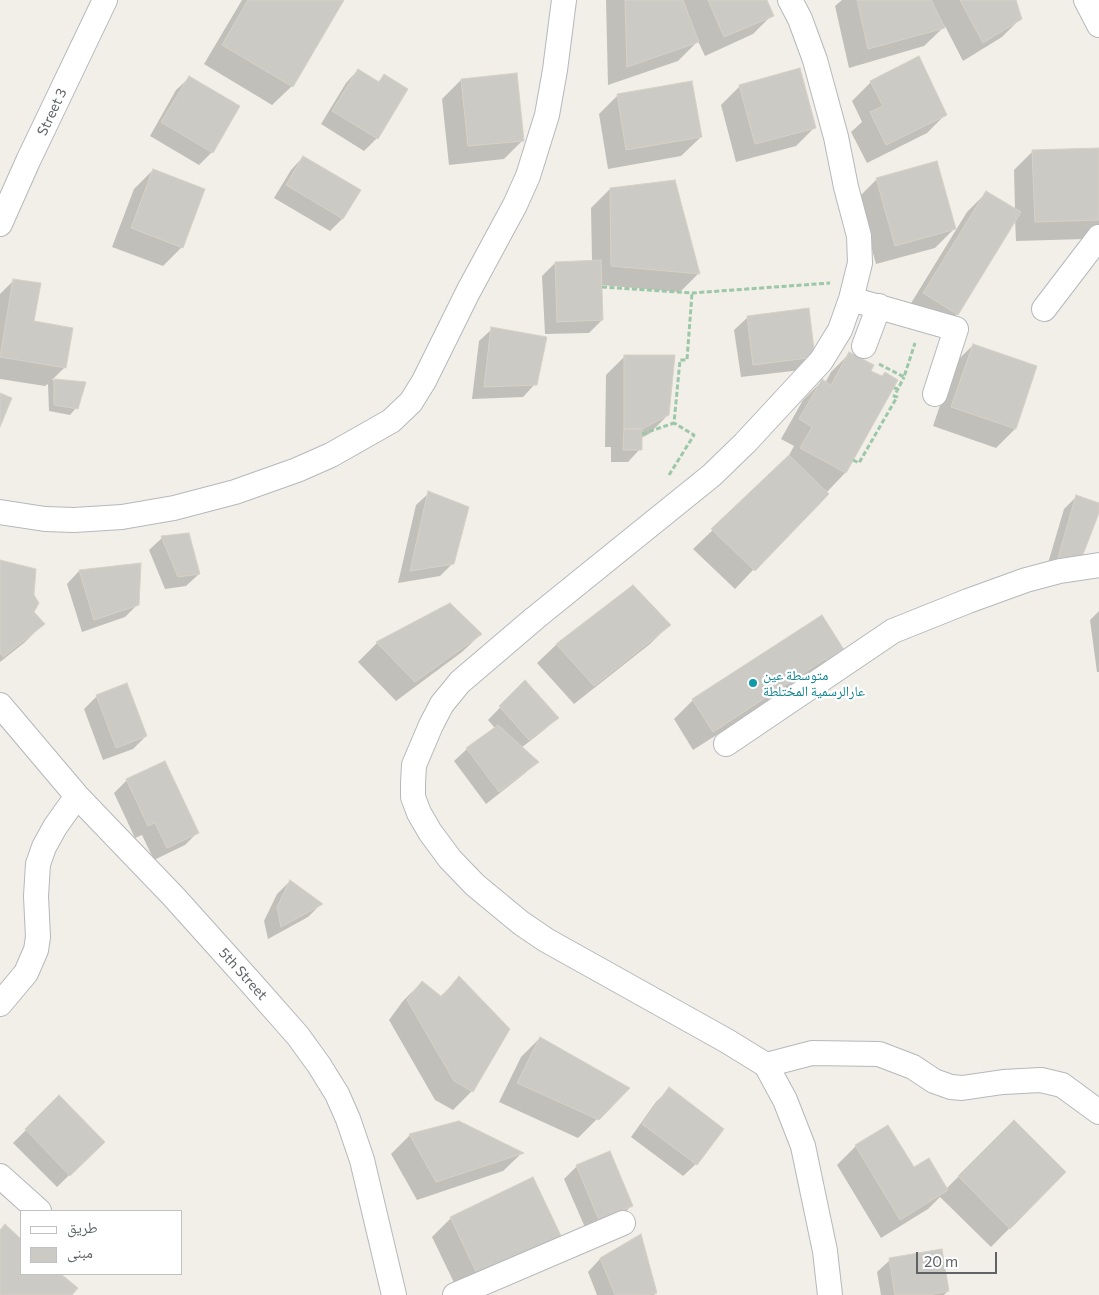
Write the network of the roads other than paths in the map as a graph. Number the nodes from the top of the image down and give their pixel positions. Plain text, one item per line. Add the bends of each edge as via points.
1 (105, 0) edge
2 (564, 0) edge
3 (790, 0) edge
4 (1086, 0) edge
5 (1099, 25) edge
6 (0, 224) edge
7 (1099, 237) edge
8 (853, 290) junction
9 (878, 306) junction
10 (1044, 309) dead end
11 (869, 353) road end
12 (935, 394) dead end
13 (0, 512) edge
14 (1099, 565) edge
15 (0, 705) edge
16 (726, 744) dead end
17 (77, 796) junction
18 (0, 1004) edge
19 (766, 1065) junction
20 (1099, 1112) edge
21 (0, 1176) edge
22 (38, 1210) edge
23 (624, 1223) dead end
24 (394, 1295) edge
25 (455, 1295) edge
26 (830, 1295) edge

1 - 6 street, Street 3
2 - 13 street via 547,115 528,176 424,381 410,402 391,421 297,470 235,492 174,508 122,517 74,520
3 - 8 street via 815,60 858,236 860,263
4 - 5 street
7 - 10 street
8 - 9 street
8 - 19 street via 840,330 820,361 745,444 690,494 460,682 442,704 414,765 414,797 419,813 450,859 475,885 546,940
9 - 11 street
9 - 12 street via 956,329
14 - 16 street via 1026,580 893,631
15 - 17 street, 5th Street
17 - 18 street via 55,827 38,864 38,938 34,956 26,973
17 - 24 street, 5th Street via 220,948 298,1036 319,1065 337,1094 362,1160
19 - 20 street via 812,1053 879,1054 951,1087 1042,1080 1062,1085
19 - 26 street via 785,1100 803,1146 825,1251
21 - 22 street
23 - 25 street

